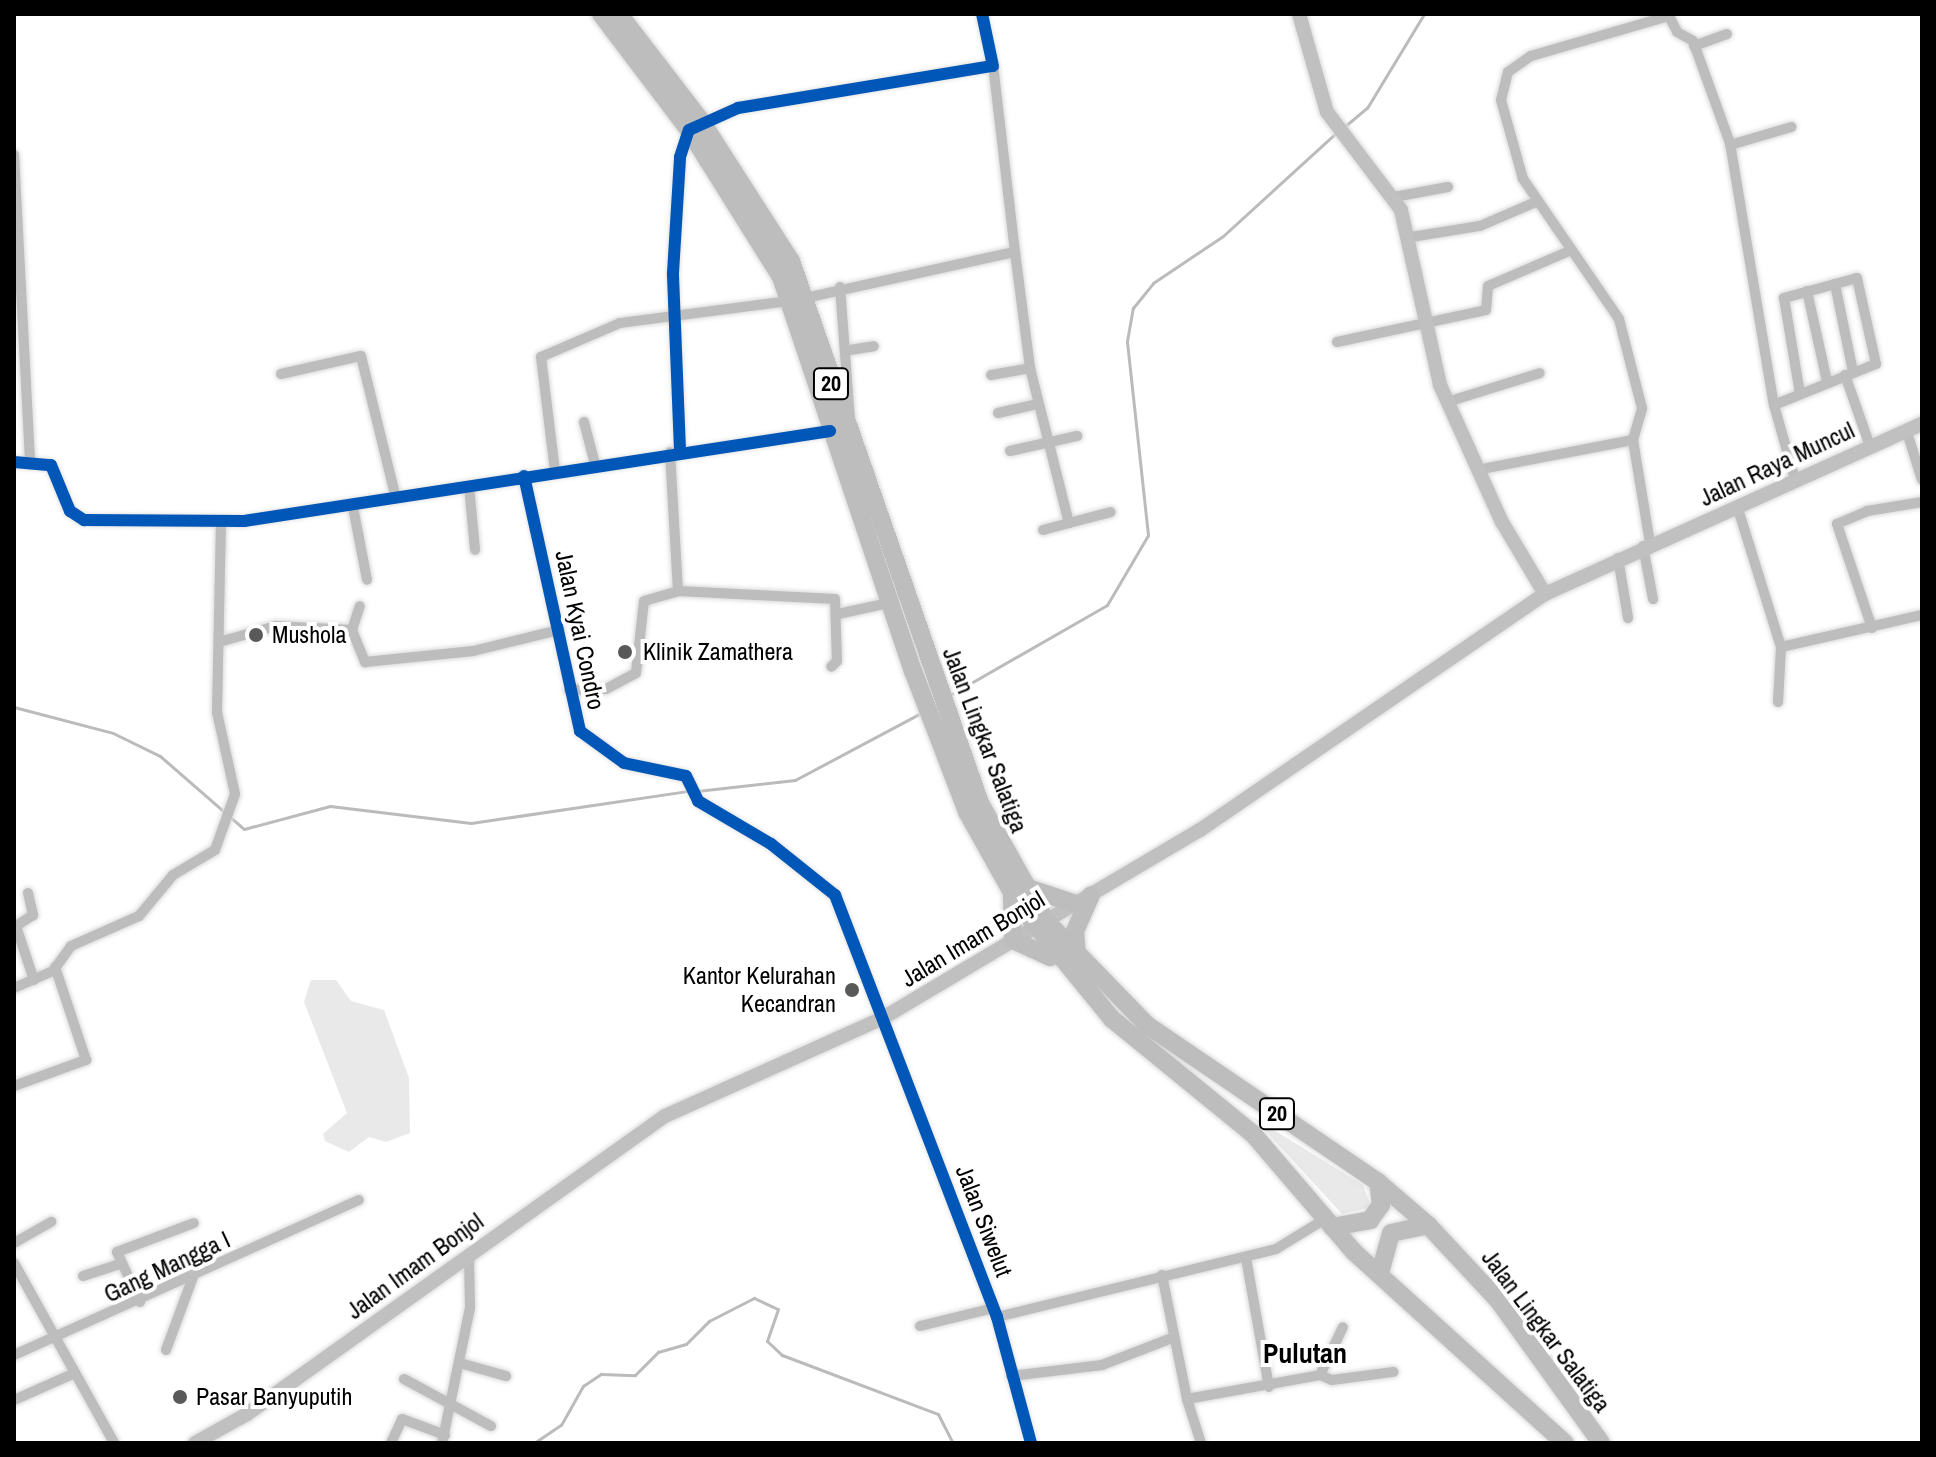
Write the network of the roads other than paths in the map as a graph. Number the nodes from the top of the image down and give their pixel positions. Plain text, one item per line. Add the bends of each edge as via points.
1 (601, 14) edge
2 (619, 14) edge
3 (982, 14) edge
4 (1299, 14) edge
5 (1668, 15) edge
6 (1727, 34) dead end
7 (1694, 46) junction
8 (993, 66) junction
9 (695, 125) junction
10 (1791, 127) dead end
11 (1730, 145) junction
12 (14, 155) edge
13 (1448, 187) dead end
14 (1394, 197) junction
15 (1536, 202) junction
16 (1411, 237) junction
17 (1015, 252) junction
18 (1567, 252) junction
19 (1835, 284) junction
20 (840, 287) junction
21 (1807, 291) junction
22 (798, 300) junction
23 (675, 315) junction
24 (1427, 324) junction
25 (1337, 342) dead end
26 (874, 346) dead end
27 (850, 350) junction
28 (1030, 368) junction
29 (1540, 373) dead end
30 (1849, 373) junction
31 (281, 374) dead end
32 (991, 375) dead end
33 (1827, 381) junction
34 (1800, 394) junction
35 (1447, 402) junction
36 (1038, 404) junction
37 (1774, 405) junction
38 (998, 413) dead end
39 (584, 422) dead end
40 (1922, 424) edge
41 (836, 429) junction
42 (1906, 429) junction
43 (1077, 436) dead end
44 (1633, 440) junction
45 (1046, 442) junction
46 (1870, 446) junction
47 (675, 451) junction
48 (1010, 451) dead end
49 (30, 460) junction
50 (14, 462) edge
51 (595, 464) junction
52 (1477, 470) junction
53 (555, 471) junction
54 (524, 476) junction
55 (1795, 479) junction
56 (1922, 480) edge
57 (469, 486) junction
58 (396, 498) junction
59 (1922, 502) edge
60 (353, 507) junction
61 (1738, 509) junction
62 (1111, 512) dead end
63 (221, 522) junction
64 (1069, 523) junction
65 (1043, 530) dead end
66 (1647, 545) junction
67 (475, 550) dead end
68 (1618, 558) junction
69 (367, 580) dead end
70 (678, 591) junction
71 (1545, 594) junction
72 (1653, 599) dead end
73 (888, 603) junction
74 (360, 606) dead end
75 (838, 614) junction
76 (1922, 615) edge
77 (1628, 618) dead end
78 (1872, 628) junction
79 (352, 630) junction
80 (559, 630) junction
81 (219, 642) junction
82 (1781, 647) junction
83 (831, 667) dead end
84 (921, 667) junction
85 (569, 690) junction
86 (1778, 702) dead end
87 (1017, 887) junction
88 (28, 893) dead end
89 (1083, 899) junction
90 (1041, 924) junction
91 (1013, 940) junction
92 (1074, 966) junction
93 (55, 967) junction
94 (34, 980) junction
95 (14, 988) edge
96 (883, 1018) junction
97 (14, 1086) edge
98 (1378, 1182) junction
99 (359, 1200) dead end
100 (51, 1222) dead end
101 (194, 1223) dead end
102 (1329, 1223) junction
103 (1428, 1225) junction
104 (14, 1243) edge
105 (469, 1254) junction
106 (1246, 1258) junction
107 (14, 1263) edge
108 (119, 1264) junction
109 (1380, 1273) junction
110 (1162, 1275) junction
111 (83, 1276) dead end
112 (193, 1277) junction
113 (140, 1302) junction
114 (996, 1312) junction
115 (920, 1326) dead end
116 (1343, 1327) dead end
117 (56, 1337) junction
118 (1172, 1338) junction
119 (166, 1350) dead end
120 (16, 1352) edge
121 (460, 1363) junction
122 (1393, 1372) dead end
123 (75, 1373) junction
124 (1320, 1375) junction
125 (506, 1376) dead end
126 (1011, 1376) junction
127 (404, 1379) dead end
128 (1269, 1387) junction
129 (1187, 1399) junction
130 (14, 1400) edge
131 (453, 1405) junction
132 (491, 1426) dead end
133 (443, 1439) edge
134 (114, 1443) edge
135 (195, 1443) edge
136 (391, 1443) edge
137 (1031, 1443) edge
138 (1201, 1443) edge
139 (1565, 1443) edge
140 (1601, 1443) edge

1 - 9 highway, Jalan Lingkar Salatiga / 20
2 - 9 highway, Jalan Lingkar Salatiga / 20
3 - 8 street
4 - 14 main road via 1327,112 1343,139
5 - 7 street
5 - 15 street via 1531,56 1508,72 1506,121
6 - 7 street
7 - 11 street
8 - 9 street via 812,94
8 - 17 street
9 - 22 highway, Jalan Lingkar Salatiga / 20
9 - 23 street via 680,157
10 - 11 street
11 - 37 street
12 - 49 street
13 - 14 street
14 - 16 main road
15 - 16 street via 1480,226
15 - 18 street
16 - 24 main road
17 - 20 street
17 - 28 street
18 - 24 street via 1488,286 1487,309
18 - 44 street via 1619,319 1642,408
19 - 21 street
19 - 30 street
19 - 30 street via 1859,280 1877,360
20 - 22 street
20 - 27 street
21 - 33 street
21 - 34 street via 1784,299
22 - 23 street
22 - 41 highway, Jalan Lingkar Salatiga / 20
23 - 47 street
23 - 53 street via 595,330 541,357
24 - 25 street
24 - 35 main road
26 - 27 street
27 - 41 street via 851,418
28 - 32 street
28 - 36 street
29 - 35 street
30 - 33 street
30 - 46 street
31 - 58 street via 361,356
33 - 34 street
34 - 37 street
35 - 52 main road
36 - 38 street
36 - 45 street
37 - 55 street
39 - 51 street
40 - 42 main road, Jalan Raya Muncul
41 - 47 street
41 - 73 highway, Jalan Lingkar Salatiga / 20
41 - 84 highway, Jalan Lingkar Salatiga / 20
42 - 46 main road, Jalan Raya Muncul
42 - 56 street
43 - 45 street
44 - 52 street
44 - 66 street
45 - 48 street
45 - 64 street
46 - 55 main road, Jalan Raya Muncul
47 - 51 street
47 - 70 street
49 - 50 street
49 - 63 street via 55,469 79,519
51 - 53 street
52 - 71 main road
53 - 54 street
54 - 57 street
54 - 80 street, Jalan Kyai Condro
55 - 61 main road, Jalan Raya Muncul
57 - 58 street
57 - 67 street
58 - 60 street
59 - 78 street via 1837,524
60 - 63 street
60 - 69 street
61 - 66 main road, Jalan Raya Muncul
61 - 82 street
62 - 64 street
63 - 81 street
64 - 65 street
66 - 68 main road, Jalan Imam Bonjol
66 - 72 street
68 - 71 main road, Jalan Imam Bonjol
68 - 77 street
70 - 75 street via 833,598
70 - 85 street via 644,601 636,673 606,689
71 - 89 main road, Jalan Imam Bonjol via 1200,830
73 - 75 street
73 - 84 highway, Jalan Lingkar Salatiga / 20
74 - 79 street
75 - 83 street
76 - 78 street
78 - 82 street
79 - 80 street via 365,662 473,651
79 - 81 street via 276,626
80 - 85 street, Jalan Kyai Condro
81 - 93 street via 217,712 235,794 210,856 173,875 139,916 65,950
82 - 86 street
84 - 87 highway, Jalan Lingkar Salatiga / 20 via 965,778
85 - 96 street, Jalan Kyai Condro via 587,739 639,769 684,774 692,791 835,895
87 - 89 highway
87 - 90 highway, Jalan Lingkar Salatiga / 20
87 - 91 highway
88 - 94 street via 33,915 16,926
89 - 90 main road, Jalan Imam Bonjol
89 - 92 highway
90 - 91 main road, Jalan Imam Bonjol
90 - 92 highway, Jalan Lingkar Salatiga / 20
91 - 92 highway
91 - 96 main road, Jalan Imam Bonjol
92 - 98 highway, Jalan Lingkar Salatiga / 20 via 1178,1050
92 - 102 highway, Jalan Lingkar Salatiga / 20 via 1112,1019 1253,1134
93 - 94 street
93 - 97 street via 86,1053 78,1065
94 - 95 street
96 - 105 main road, Jalan Imam Bonjol via 665,1116
96 - 114 street, Jalan Siwelut
98 - 102 highway via 1381,1205 1370,1220
98 - 103 highway, Jalan Lingkar Salatiga / 20
99 - 112 street, Gang Mangga I
100 - 104 street
101 - 108 street via 117,1252
102 - 106 street
102 - 109 highway, Jalan Lingkar Salatiga / 20
103 - 109 highway via 1391,1233
103 - 140 highway, Jalan Lingkar Salatiga / 20 via 1498,1300
105 - 121 street
105 - 135 main road, Jalan Imam Bonjol
106 - 110 street
106 - 128 street
107 - 117 street
108 - 111 street
108 - 113 street
109 - 139 highway, Jalan Lingkar Salatiga / 20
110 - 114 street
110 - 118 street
112 - 113 street, Gang Mangga I
112 - 119 street
113 - 117 street, Gang Mangga I
114 - 115 street
114 - 126 street, Jalan Siwelut
116 - 124 street
117 - 120 street, Gang Mangga I
117 - 123 street
118 - 126 street via 1102,1365
118 - 129 street
121 - 125 street
121 - 131 street
122 - 124 street via 1332,1380
123 - 130 street
123 - 134 street
124 - 128 street
126 - 137 street, Jalan Siwelut
127 - 131 street
128 - 129 street
129 - 138 street
131 - 132 street
131 - 133 street
133 - 136 street via 402,1419

